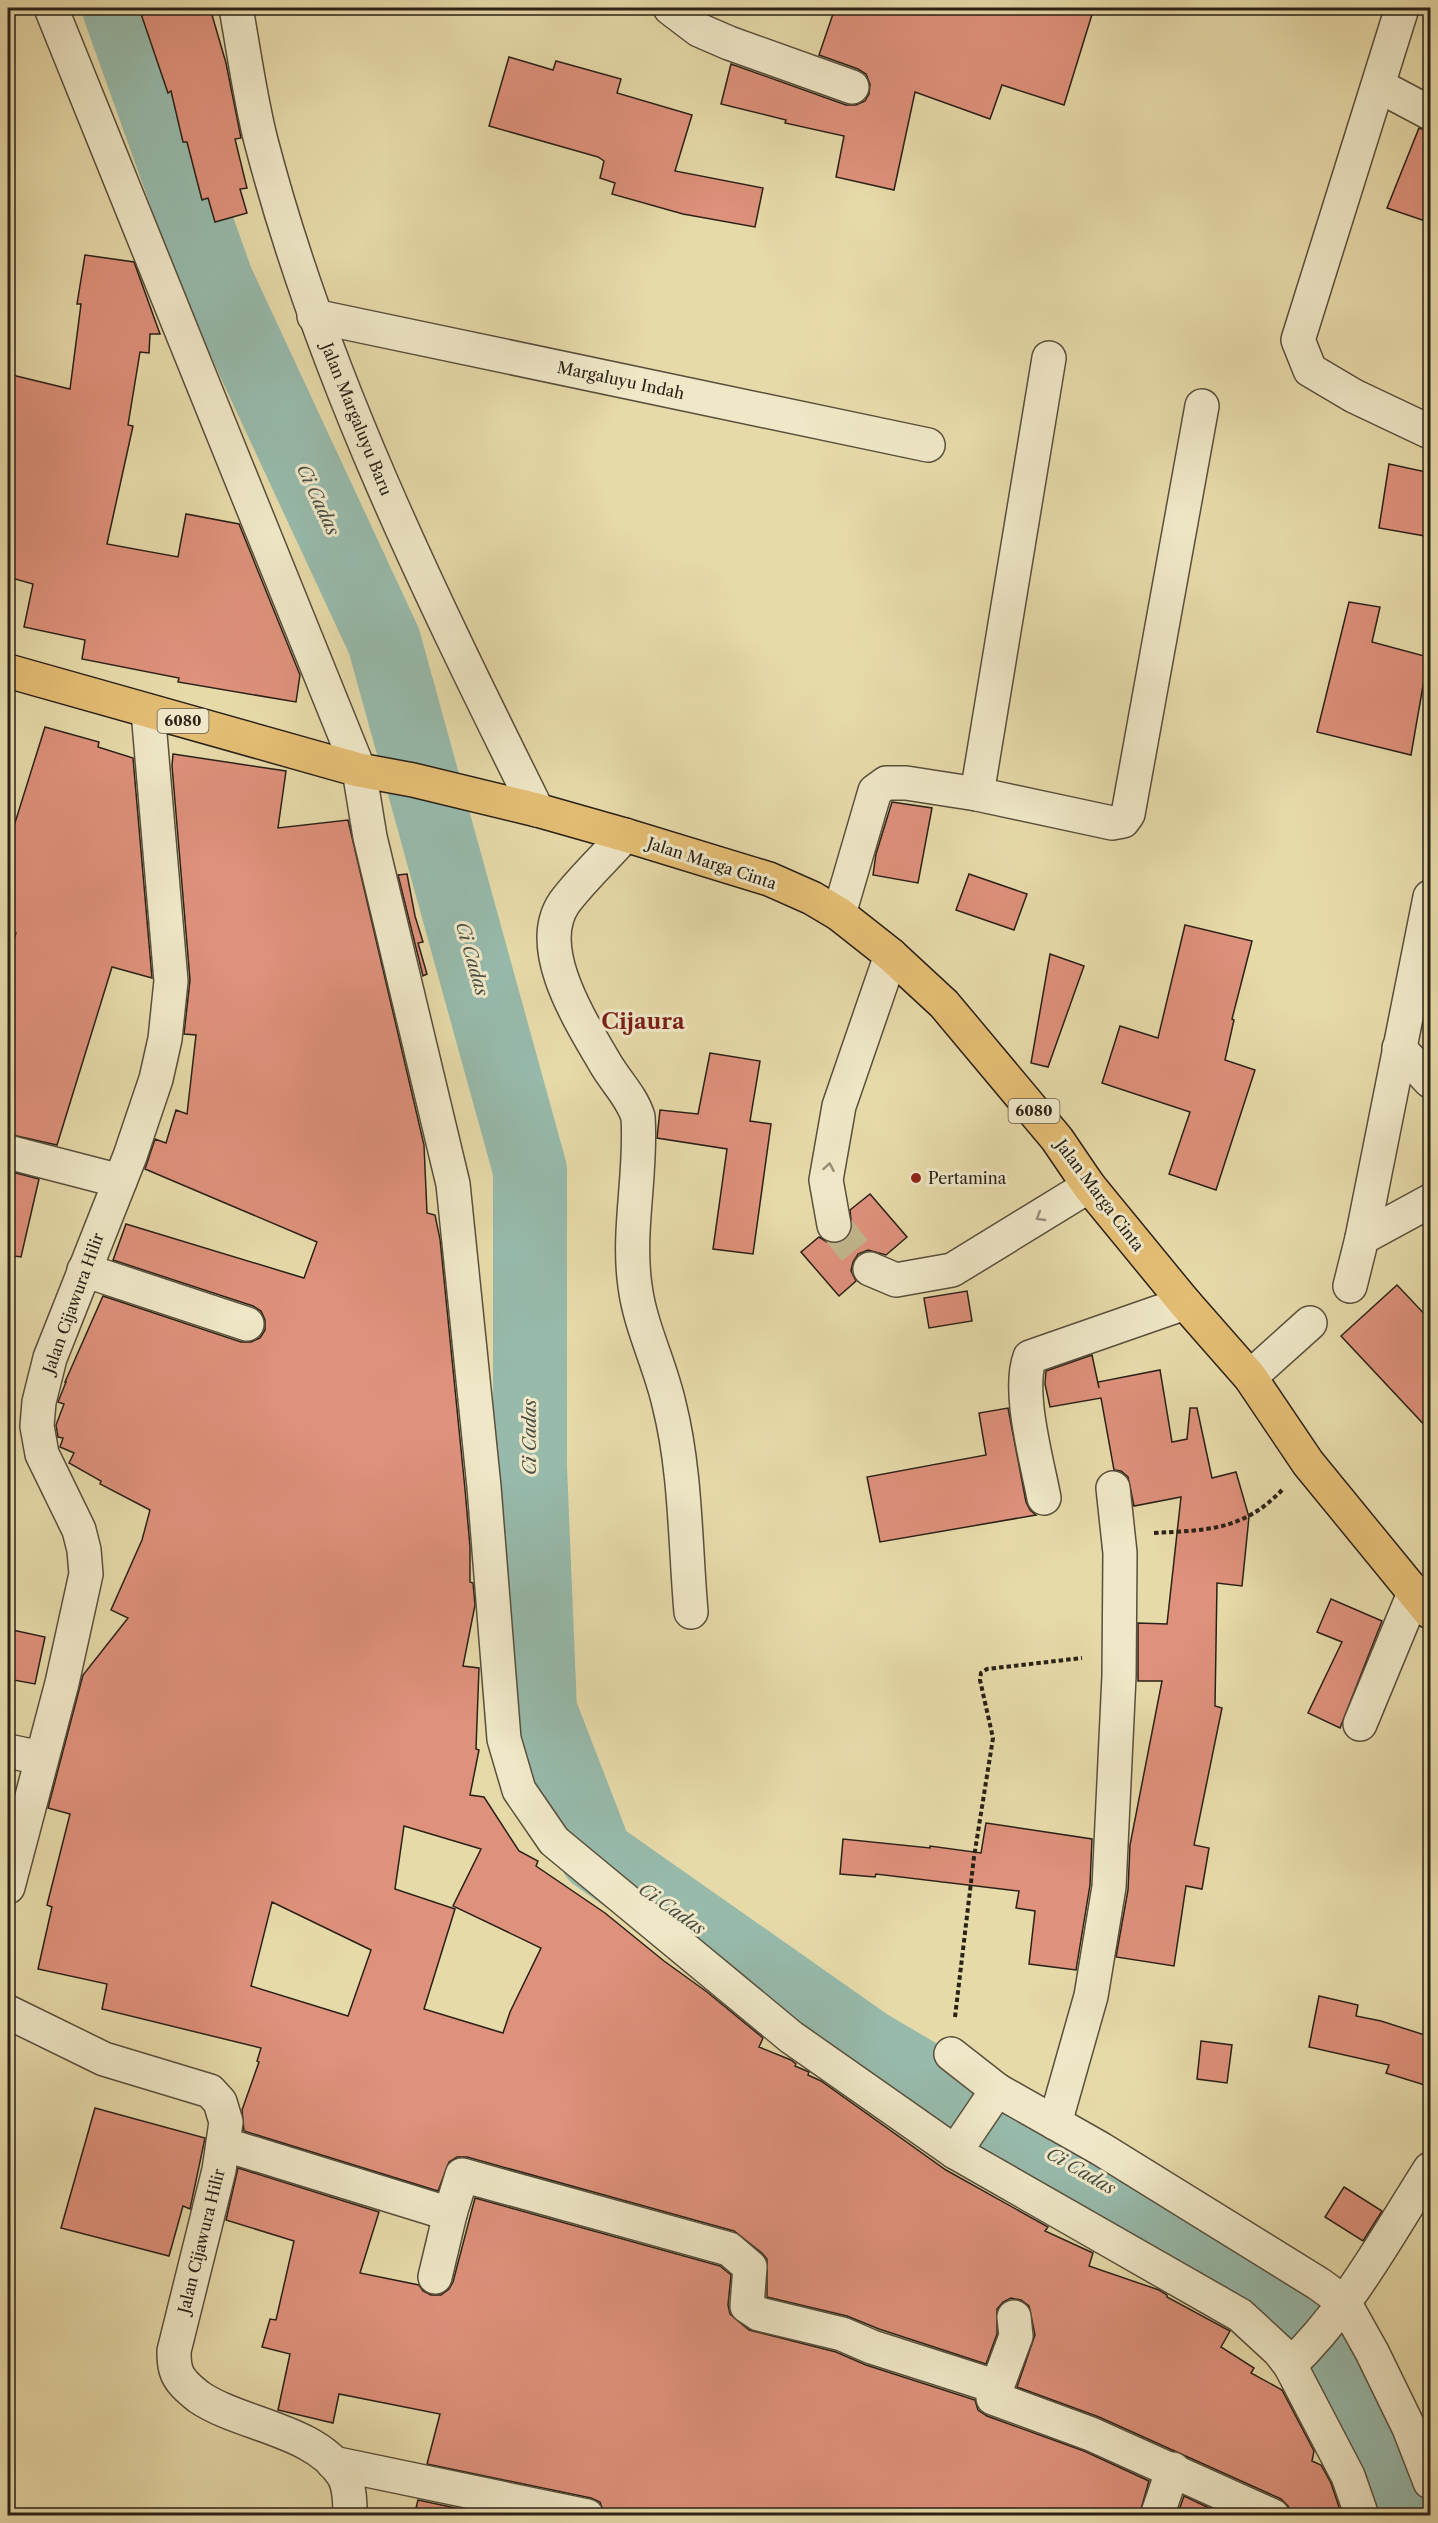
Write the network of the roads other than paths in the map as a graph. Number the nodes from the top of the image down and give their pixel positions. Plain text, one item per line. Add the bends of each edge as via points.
1 (51, 8) edge
2 (236, 8) edge
3 (670, 8) edge
4 (1402, 8) edge
5 (1379, 86) junction
6 (852, 87) dead end
7 (1431, 113) edge
8 (314, 316) junction
9 (1049, 358) dead end
10 (1202, 406) dead end
11 (1431, 432) edge
12 (928, 445) dead end
13 (8, 672) edge
14 (148, 711) junction
15 (359, 770) junction
16 (977, 794) junction
17 (537, 810) junction
18 (625, 835) junction
19 (1431, 897) edge
20 (839, 914) junction
21 (891, 955) junction
22 (1399, 1048) junction
23 (1431, 1081) edge
24 (8, 1152) edge
25 (120, 1180) junction
26 (1089, 1186) junction
27 (1431, 1201) edge
28 (834, 1225) tunnel mouth
29 (1362, 1238) junction
30 (870, 1269) tunnel mouth
31 (84, 1270) junction
32 (1350, 1286) dead end
33 (1185, 1303) junction
34 (1310, 1323) dead end
35 (247, 1324) dead end
36 (1250, 1377) junction
37 (1113, 1488) dead end
38 (1044, 1498) dead end
39 (1423, 1602) edge
40 (690, 1612) dead end
41 (1360, 1724) dead end
42 (8, 1750) edge
43 (40, 1758) junction
44 (8, 1887) edge
45 (8, 2012) edge
46 (951, 2054) road end
47 (995, 2093) junction
48 (1055, 2123) junction
49 (223, 2144) junction
50 (959, 2146) junction
51 (1431, 2169) edge
52 (450, 2214) junction
53 (435, 2277) dead end
54 (1339, 2309) junction
55 (1014, 2318) dead end
56 (1297, 2359) junction
57 (997, 2387) junction
58 (333, 2463) junction
59 (1173, 2469) junction
60 (1431, 2482) edge
61 (350, 2516) edge
62 (587, 2516) edge
63 (1157, 2516) edge
64 (1273, 2516) edge
65 (1362, 2516) edge

1 - 15 street
2 - 8 street, Jalan Margaluyu Baru via 271,128
3 - 6 street via 699,30
4 - 5 street
5 - 7 street
5 - 11 street via 1298,340 1310,370 1354,396
8 - 12 street, Margaluyu Indah
8 - 17 street, Jalan Margaluyu Baru via 432,598
9 - 16 street
10 - 16 street via 1128,814 1123,821 1112,823
13 - 14 main road, Jalan Marga Cinta / 6080
14 - 15 main road, Jalan Marga Cinta / 6080
14 - 25 street, Jalan Cijawura Hilir via 171,981 156,1079
15 - 17 main road, Jalan Marga Cinta / 6080
15 - 50 street via 370,837 453,1184 484,1487 504,1739 519,1790 554,1841 791,2037
16 - 20 street via 906,783 886,783 875,790
17 - 18 main road, Jalan Marga Cinta / 6080
18 - 20 main road, Jalan Marga Cinta / 6080 via 769,879
18 - 40 street via 564,904 553,940 555,956 578,1017 635,1107 638,1118 635,1286 670,1404 679,1455
19 - 22 street
20 - 21 main road, Jalan Marga Cinta / 6080
21 - 26 main road, Jalan Marga Cinta / 6080 via 944,1004 1057,1139
28 -> 21 street via 826,1180 839,1106
22 - 23 street
22 - 29 street
24 - 25 street
25 - 31 street, Jalan Cijawura Hilir
26 -> 30 street via 952,1270 896,1280
26 - 33 main road, Jalan Marga Cinta / 6080
27 - 29 street
29 - 32 street
31 - 35 street
31 - 43 street, Jalan Cijawura Hilir via 50,1358 39,1402 37,1426 42,1454 79,1530 86,1574 62,1683
33 - 36 main road, Jalan Marga Cinta / 6080
33 - 38 street via 1030,1357 1026,1367 1026,1398
34 - 36 street
36 - 39 main road, Jalan Marga Cinta / 6080 via 1308,1463
37 - 48 street via 1120,1553 1119,1654 1109,1887 1091,1996
39 - 41 street
42 - 43 street
43 - 44 street, Jalan Cijawura Hilir
45 - 49 street, Jalan Cijawura Hilir via 105,2059 210,2091 220,2102 226,2122
46 - 47 street
47 - 48 street
47 - 50 street
48 - 54 street via 1319,2284
49 - 52 street
49 - 58 street, Jalan Cijawura Hilir via 174,2351 176,2371 187,2388 215,2407 308,2444
50 - 56 street via 1240,2315 1280,2350
51 - 54 street
52 - 53 street
52 - 57 street via 462,2175 729,2249 750,2267 747,2306 752,2310 842,2334
54 - 56 street
54 - 60 street via 1372,2352
55 - 57 street via 1016,2336
56 - 65 street
57 - 59 street via 993,2398
58 - 61 street, Jalan Cijawura Hilir via 344,2476
58 - 62 street
59 - 63 street
59 - 64 street

